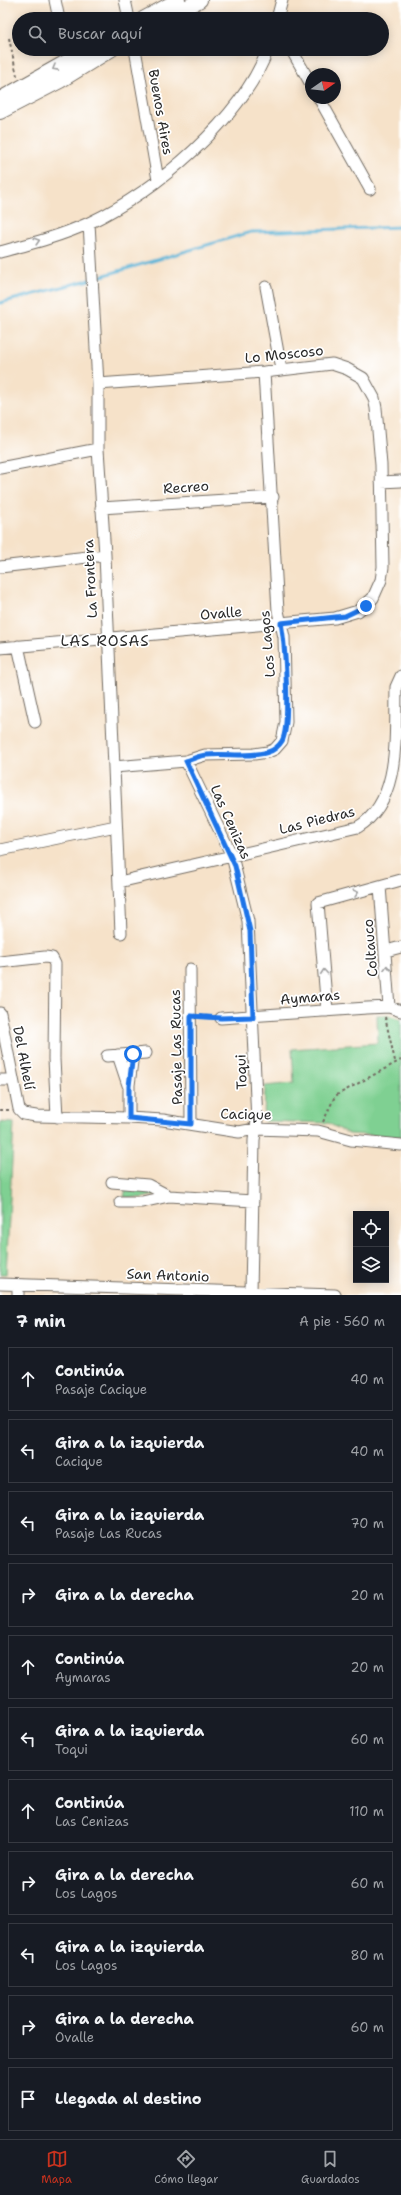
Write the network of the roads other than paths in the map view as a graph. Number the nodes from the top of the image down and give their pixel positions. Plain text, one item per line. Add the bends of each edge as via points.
1 (55, 0) edge
2 (125, 0) edge
3 (178, 0) edge
4 (200, 0) edge
5 (282, 0) edge
6 (58, 12) edge
7 (128, 12) edge
8 (156, 12) edge
9 (178, 12) edge
10 (279, 12) edge
11 (77, 56) edge
12 (101, 56) edge
13 (136, 56) edge
14 (265, 56) edge
15 (295, 56) edge
16 (305, 74) edge
17 (0, 99) edge
18 (322, 104) edge
19 (0, 112) edge
20 (158, 180) junction
21 (370, 189) dead end
22 (89, 223) junction
23 (0, 252) edge
24 (266, 287) dead end
25 (281, 370) junction
26 (264, 372) junction
27 (98, 384) junction
28 (98, 449) junction
29 (0, 468) edge
30 (401, 481) edge
31 (381, 482) junction
32 (273, 497) junction
33 (101, 508) junction
34 (105, 555) junction
35 (0, 567) edge
36 (281, 623) junction
37 (108, 638) junction
38 (18, 646) junction
39 (0, 648) edge
40 (401, 676) edge
41 (35, 722) dead end
42 (186, 761) junction
43 (114, 767) junction
44 (116, 826) junction
45 (0, 850) edge
46 (232, 856) junction
47 (401, 880) edge
48 (119, 882) junction
49 (380, 886) junction
50 (248, 921) joint
51 (121, 933) dead end
52 (401, 947) edge
53 (386, 951) junction
54 (0, 962) edge
55 (190, 969) dead end
56 (386, 1008) junction
57 (327, 1011) junction
58 (401, 1011) edge
59 (0, 1013) edge
60 (253, 1017) junction
61 (221, 1018) road end
62 (146, 1052) dead end
63 (133, 1054) junction
64 (0, 1080) edge
65 (13, 1080) junction
66 (129, 1086) junction
67 (19, 1109) joint
68 (58, 1117) junction
69 (129, 1118) junction
70 (191, 1124) junction
71 (256, 1129) junction
72 (401, 1145) edge
73 (169, 1196) junction
74 (253, 1201) junction
75 (0, 1284) edge
76 (18, 1290) edge
77 (251, 1293) junction
78 (335, 1295) edge

1 - 6 street
2 - 7 street
3 - 8 main road
4 - 9 main road
5 - 10 street
11 -> 17 main road
12 - 19 main road via 60,81
13 - 20 street, Buenos Aires
14 - 20 street via 260,70 211,134
15 - 16 street
18 - 21 street
20 - 22 street
23 -> 22 street
22 - 27 street, La Frontera
24 - 25 street
25 - 26 street, Lo Moscoso
25 - 31 street, Lo Moscoso via 332,364 347,368 363,378 374,398 376,408
26 - 27 street, Lo Moscoso
26 - 32 street, Los Lagos
27 - 28 street, La Frontera
28 - 29 street
28 - 33 street, La Frontera
30 - 31 street
31 - 36 street, Ovalle via 383,567 381,580 373,598 366,606 345,616
32 - 33 street, Recreo
32 - 36 street, Los Lagos via 278,611
33 - 34 street, La Frontera
34 - 35 street
34 - 37 street, La Frontera
36 - 37 street, Ovalle
36 - 42 street, Los Lagos via 284,638 286,722 282,741 268,752 205,755
37 - 38 street, Ovalle
37 - 43 street, La Frontera
38 - 39 street, Ovalle
38 - 41 street
40 - 46 street, Las Piedras via 396,688 396,782 390,798 379,813 370,822 358,827
42 - 43 street, Los Lagos
42 - 46 street, Las Cenizas
43 - 44 street, La Frontera
44 - 45 street
44 - 48 street, La Frontera
46 - 48 street, Las Piedras
46 - 50 street, Las Cenizas
47 - 49 street
48 - 51 street, La Frontera
49 - 53 street, Coltauco
57 -> 49 street via 318,903
50 - 60 street, Toqui
52 - 53 street
56 -> 53 street, Coltauco
54 - 68 street via 45,956 52,958 55,964 54,1059
55 - 70 street, Pasaje Las Rucas
56 - 57 street, Aymaras
56 - 58 street, Aymaras
57 - 60 street, Aymaras
59 - 65 street, Del Alhelí
60 - 61 street, Aymaras
60 - 71 street, Toqui
62 - 63 street
63 - 66 street
63 - 66 street via 112,1056
64 - 65 street
65 - 67 street, Del Alhelí
66 - 69 street
67 - 68 street, Cacique via 24,1114
68 - 69 street, Cacique
69 - 70 street, Cacique
70 - 71 street, Cacique via 224,1131
71 - 72 street, Cacique via 318,1131 351,1140
71 - 74 street, Toqui
73 - 73 street via 148,1185 117,1183 120,1205
73 - 74 street
74 - 77 street, Toqui
75 - 76 street, San Antonio
76 - 77 street, San Antonio
77 - 78 street, San Antonio

